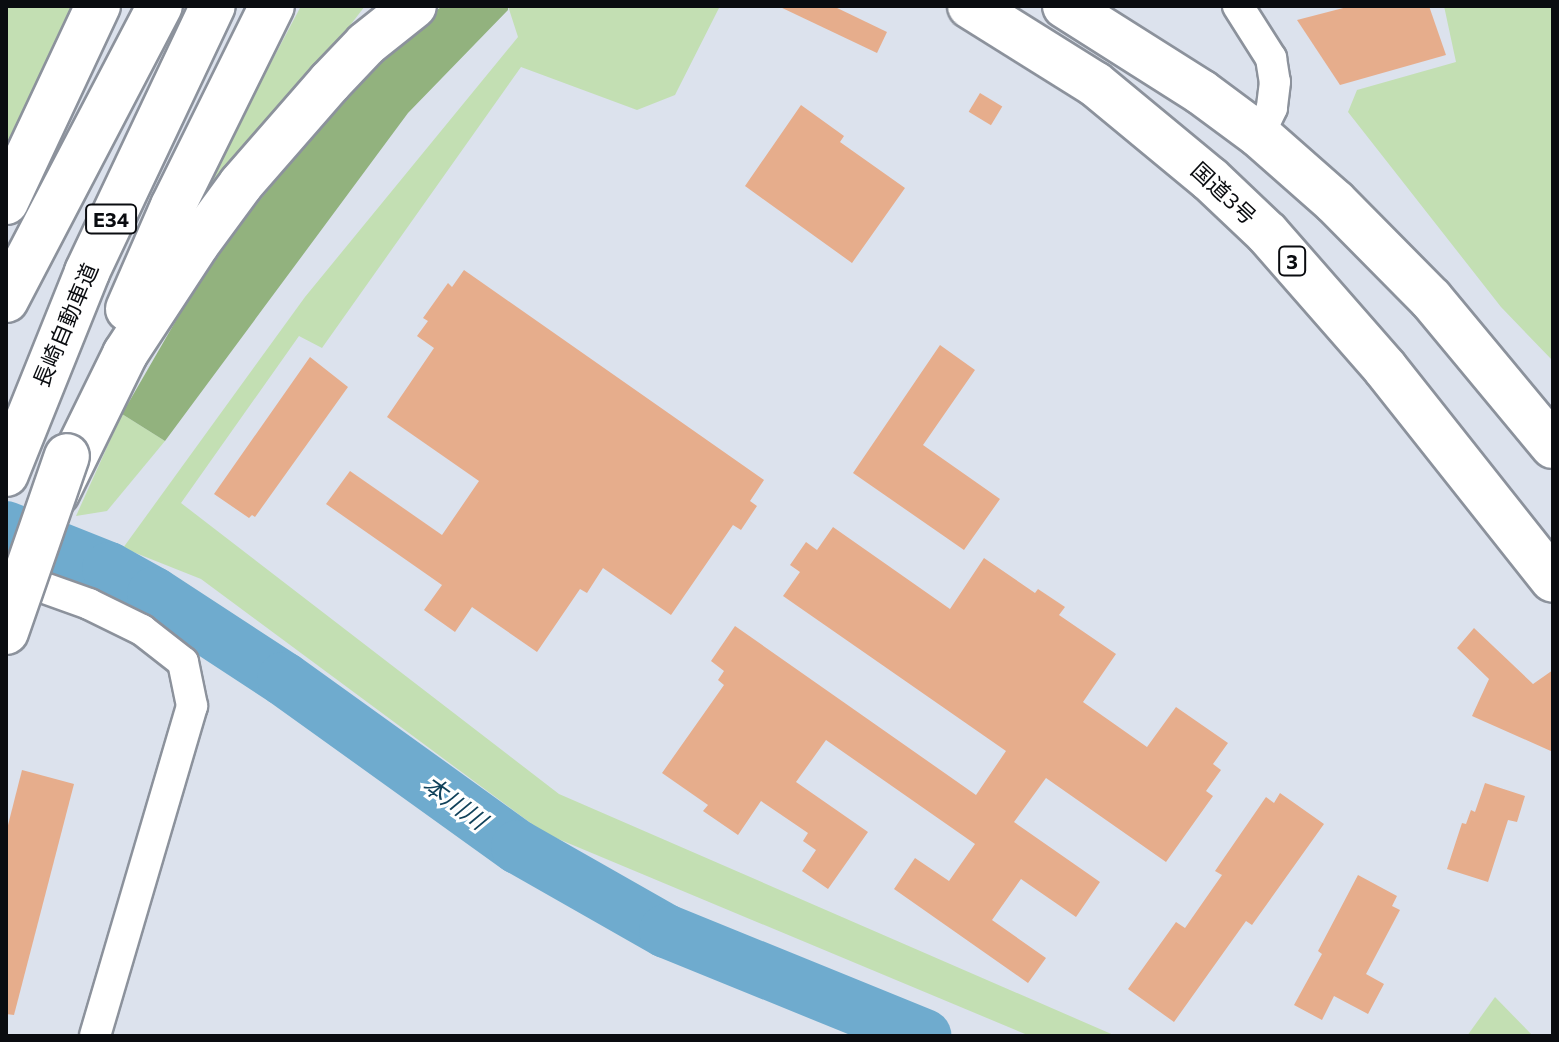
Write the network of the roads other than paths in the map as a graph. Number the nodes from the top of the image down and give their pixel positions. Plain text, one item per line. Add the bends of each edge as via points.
1 (98, 6) edge
2 (160, 6) edge
3 (213, 6) edge
4 (414, 6) edge
5 (970, 6) edge
6 (1065, 6) edge
7 (1238, 6) edge
8 (269, 11) edge
9 (1259, 135) junction
10 (89, 146) junction
11 (6, 202) edge
12 (1431, 299) junction
13 (6, 300) edge
14 (6, 338) edge
15 (1553, 422) edge
16 (1553, 446) edge
17 (13, 455) edge
18 (70, 457) junction
19 (6, 574) edge
20 (1553, 580) edge
21 (6, 632) edge
22 (95, 1036) edge

1 - 11 highway
2 - 10 highway, E34
3 - 17 highway, 長崎自動車道 / E34 via 87,272
4 - 18 highway via 366,44 241,184 159,298
5 - 20 highway, 国道3号 / 3 via 1095,84 1267,233 1385,368
6 - 9 highway via 1127,42
7 - 9 street via 1271,58 1275,82 1272,108
8 - 18 highway via 173,206
9 - 12 highway
10 - 13 highway, E34
10 - 14 highway
12 - 15 street
12 - 16 highway
18 - 21 highway, bridge
19 - 22 street via 142,630 183,662 192,706

